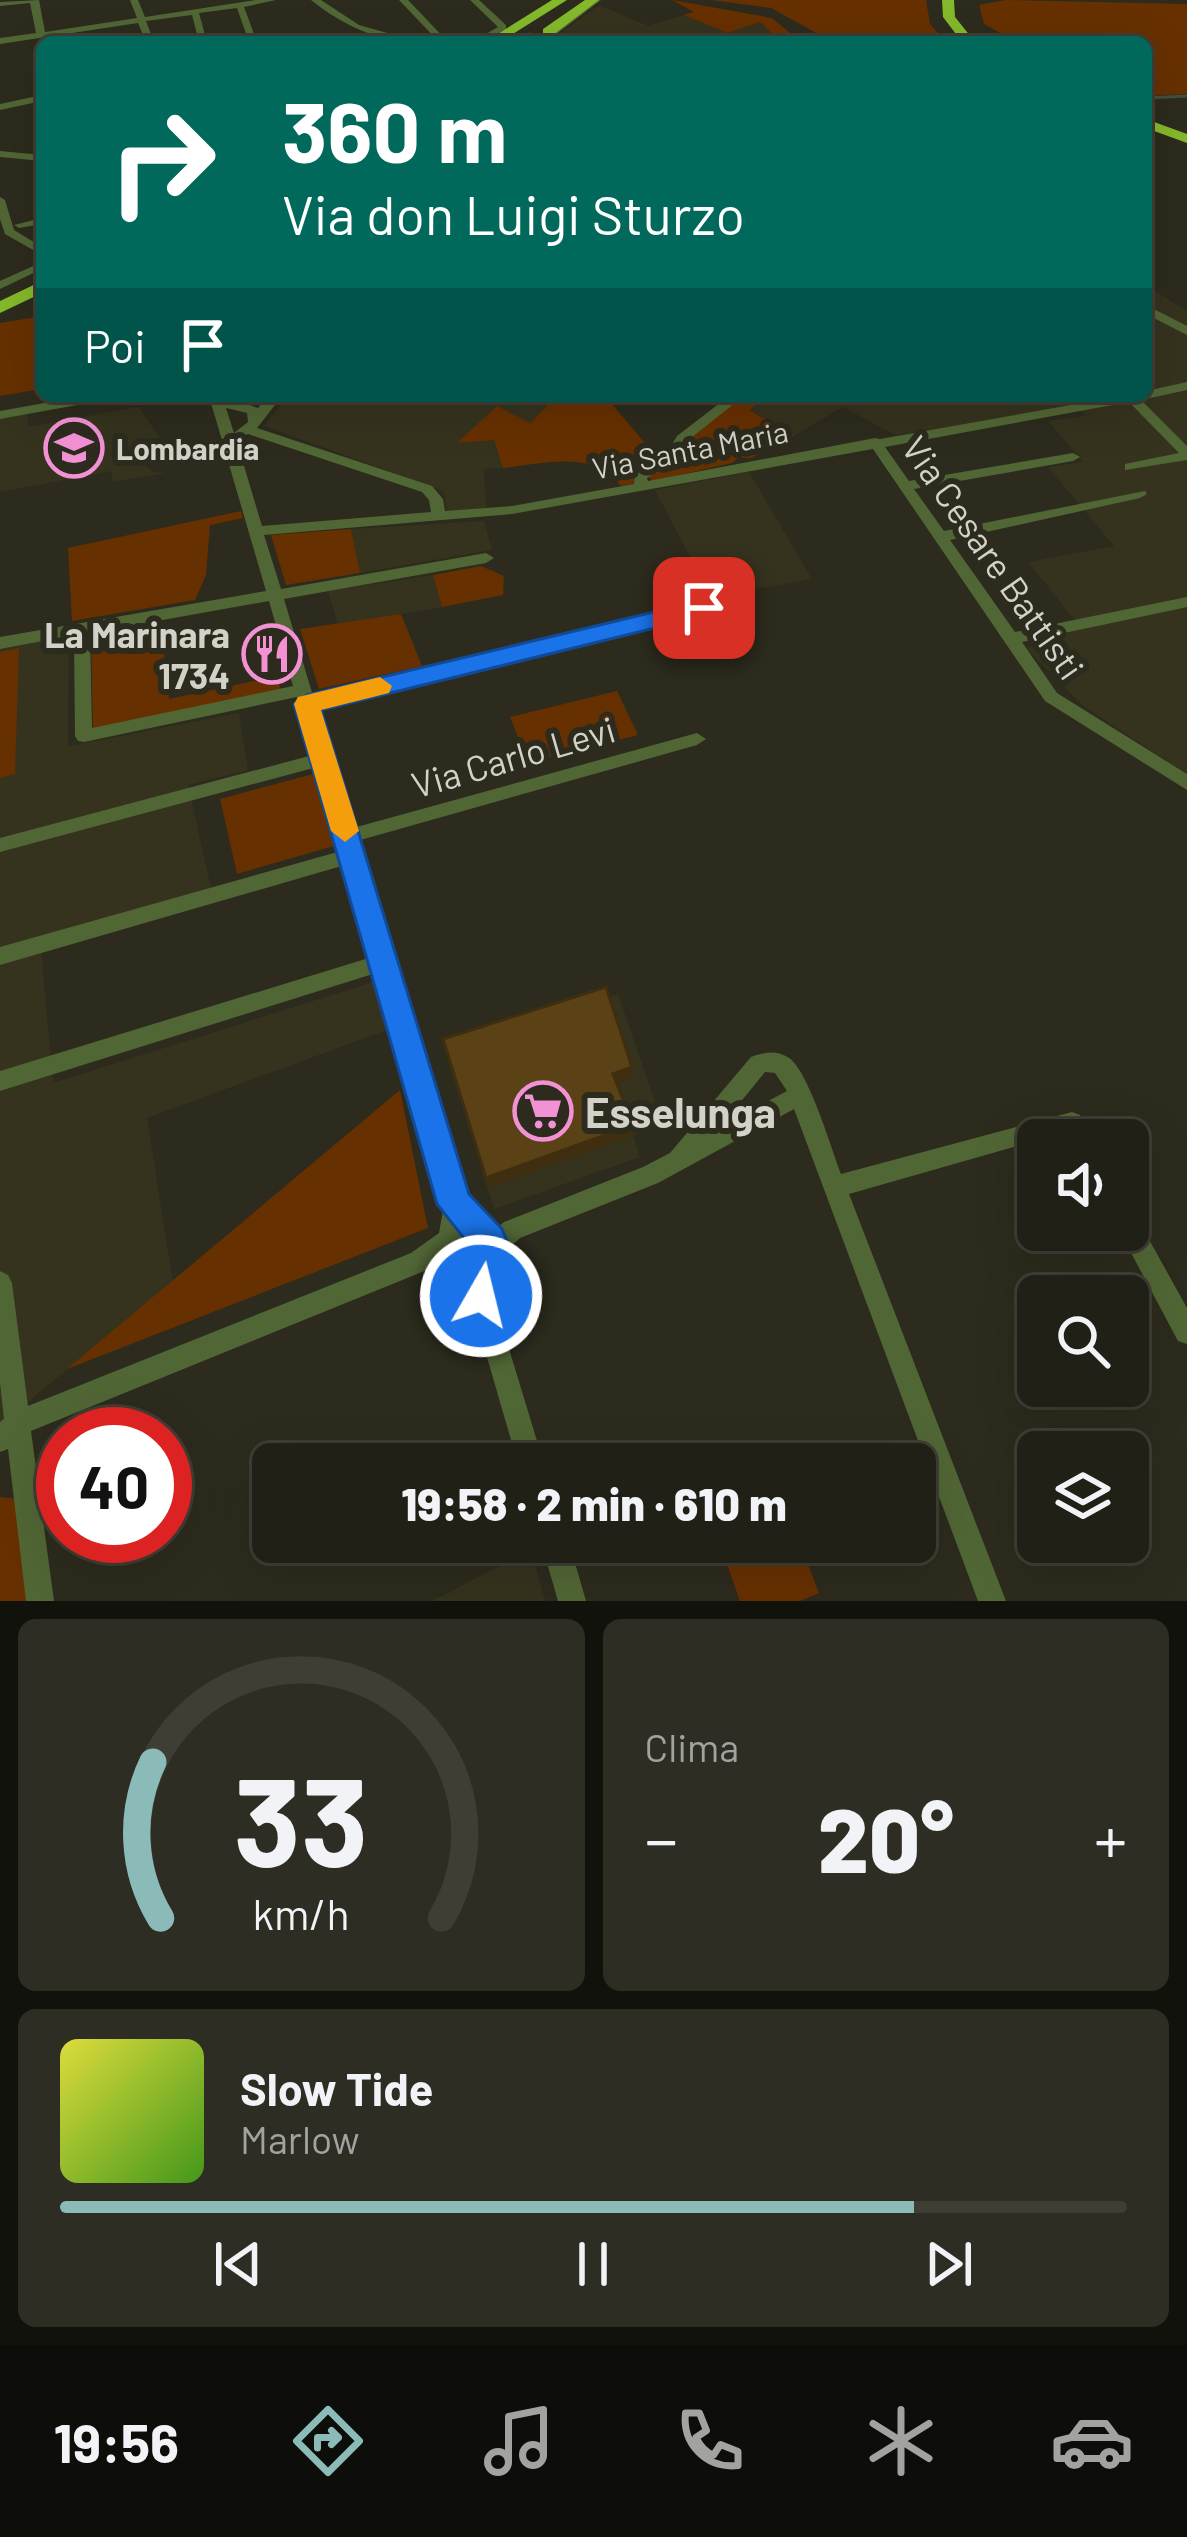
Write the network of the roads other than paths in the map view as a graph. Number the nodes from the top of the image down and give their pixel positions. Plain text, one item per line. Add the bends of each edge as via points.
1 (34, 0) edge
2 (134, 0) edge
3 (272, 0) edge
4 (315, 0) edge
5 (403, 0) edge
6 (474, 0) edge
7 (545, 0) edge
8 (561, 0) edge
9 (573, 0) edge
10 (592, 0) edge
11 (946, 3) edge
12 (0, 4) edge
13 (235, 4) edge
14 (196, 15) junction
15 (142, 22) junction
16 (41, 35) junction
17 (504, 35) edge
18 (148, 36) edge
19 (201, 36) edge
20 (250, 36) edge
21 (393, 36) edge
22 (438, 36) edge
23 (499, 36) edge
24 (500, 36) edge
25 (538, 36) edge
26 (954, 36) edge
27 (965, 36) edge
28 (0, 41) edge
29 (36, 99) edge
30 (0, 107) edge
31 (1152, 128) edge
32 (1187, 141) edge
33 (0, 154) edge
34 (36, 157) edge
35 (0, 200) edge
36 (36, 222) edge
37 (19, 225) dead end
38 (36, 248) edge
39 (36, 272) edge
40 (36, 274) edge
41 (0, 286) edge
42 (36, 289) edge
43 (0, 296) edge
44 (0, 308) edge
45 (1152, 312) edge
46 (1187, 331) edge
47 (1187, 386) edge
48 (1152, 394) edge
49 (72, 402) edge
50 (270, 402) edge
51 (729, 402) edge
52 (1111, 402) edge
53 (1144, 402) edge
54 (221, 403) edge
55 (0, 415) edge
56 (249, 422) junction
57 (225, 430) junction
58 (875, 442) junction
59 (232, 451) junction
60 (1187, 455) edge
61 (1073, 458) dead end
62 (1130, 467) dead end
63 (641, 486) junction
64 (905, 486) junction
65 (1140, 494) dead end
66 (439, 518) junction
67 (256, 531) junction
68 (940, 537) junction
69 (486, 557) dead end
70 (275, 594) junction
71 (1187, 602) edge
72 (716, 606) dead end
73 (82, 628) junction
74 (1010, 639) junction
75 (0, 643) edge
76 (305, 697) junction
77 (698, 739) dead end
78 (323, 759) junction
79 (1187, 783) edge
80 (0, 844) edge
81 (349, 846) junction
82 (0, 956) edge
83 (383, 962) junction
84 (0, 1081) edge
85 (800, 1095) junction
86 (1017, 1145) edge
87 (677, 1161) junction
88 (835, 1187) junction
89 (467, 1248) junction
90 (1142, 1251) edge
91 (0, 1283) edge
92 (1187, 1332) edge
93 (9, 1431) edge
94 (525, 1443) edge
95 (561, 1563) edge
96 (40, 1601) edge
97 (572, 1601) edge
98 (992, 1601) edge

1 - 12 street
1 - 16 street
2 - 15 street
3 - 13 street
4 - 21 street via 356,26
5 - 22 street
6 - 17 street
7 - 23 highway
8 - 24 highway
9 - 17 highway
10 - 25 highway
11 - 26 highway via 940,17
11 - 27 highway
13 - 14 street
13 - 20 street
14 - 15 street
14 - 19 street
15 - 16 street
15 - 18 street
16 - 28 street
29 - 30 street
31 - 32 highway
33 - 34 street
35 - 38 street via 9,232
36 - 37 street
39 - 41 street
40 - 43 highway
42 - 44 highway
45 - 46 street
47 - 48 street, Via Santa Maria
49 - 55 street
50 - 56 street
51 - 63 street via 682,439 670,459 640,476
52 - 58 street, Via Santa Maria
53 - 60 street
54 - 56 street
54 - 57 street
56 - 57 street
56 - 59 street
56 - 66 street via 427,489
57 - 59 street
58 - 63 street, Via Santa Maria
58 - 64 street, Via Cesare Battisti
59 - 67 street
60 - 62 street
61 - 64 street
63 - 66 street, Via Santa Maria
64 - 68 street, Via Cesare Battisti
65 - 68 street
66 - 67 street, Via Santa Maria
67 - 70 street
68 - 74 street, Via Cesare Battisti
69 - 70 street
70 - 73 street
70 - 76 street
71 - 74 street
72 - 76 street
73 - 75 street
73 - 76 street via 84,736
74 - 79 street, Via Cesare Battisti via 1058,703
76 - 78 street
77 - 81 street, Via Carlo Levi
78 - 80 street
78 - 81 street
81 - 82 street, Via Carlo Levi
81 - 83 street
83 - 84 street
83 - 89 street
85 - 87 street
85 - 87 street via 784,1065 760,1064
85 - 88 street
86 - 88 street
87 - 89 street
88 - 98 street
89 - 93 street
89 - 94 street
90 - 92 street
91 - 93 street
93 - 96 street
95 - 97 street

